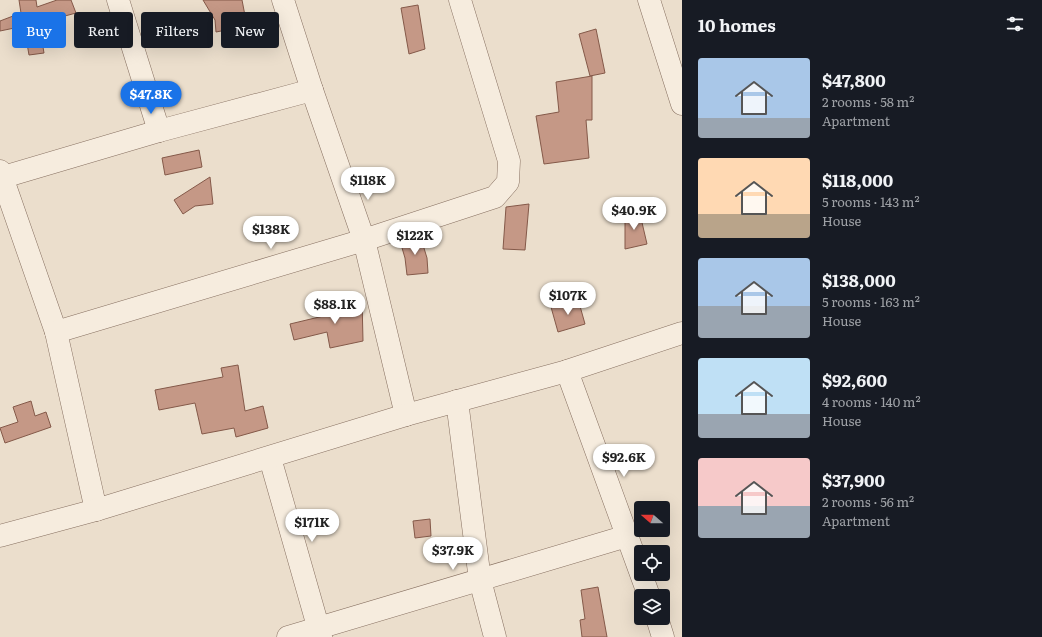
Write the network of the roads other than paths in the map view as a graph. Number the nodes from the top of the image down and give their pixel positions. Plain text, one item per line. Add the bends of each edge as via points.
1 (118, 0) edge
2 (283, 0) edge
3 (460, 0) edge
4 (649, 0) edge
5 (312, 90) junction
6 (682, 104) edge
7 (159, 131) junction
8 (1, 176) edge
9 (364, 240) junction
10 (56, 332) junction
11 (682, 333) edge
12 (567, 371) junction
13 (457, 401) junction
14 (406, 415) junction
15 (270, 458) junction
16 (96, 510) junction
17 (0, 536) edge
18 (627, 536) junction
19 (480, 580) junction
20 (646, 589) edge
21 (659, 625) edge
22 (319, 633) edge
23 (288, 637) edge
24 (495, 637) edge
25 (663, 637) edge

1 - 7 street
2 - 5 street
3 - 9 street via 509,161 508,182 495,196
4 - 6 street
5 - 7 street
5 - 9 street
7 - 8 street
8 - 10 street
9 - 10 street
9 - 14 street
10 - 16 street
11 - 12 street
12 - 13 street
12 - 18 street
13 - 14 street
13 - 19 street
14 - 15 street
15 - 16 street
15 - 22 street
16 - 17 street
18 - 19 street
18 - 20 street
19 - 22 street
19 - 24 street
21 - 25 street
22 - 23 street

